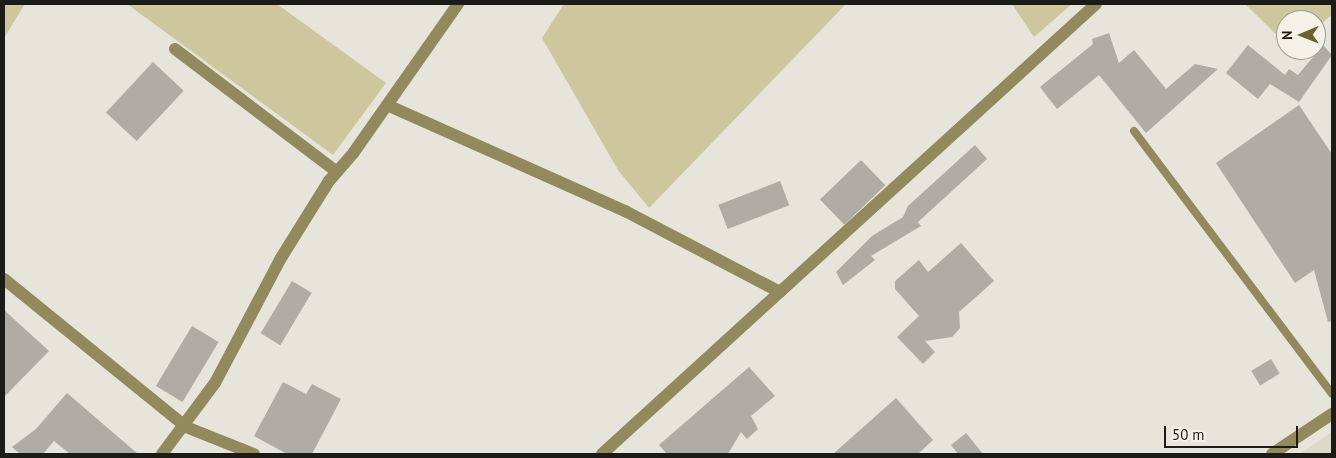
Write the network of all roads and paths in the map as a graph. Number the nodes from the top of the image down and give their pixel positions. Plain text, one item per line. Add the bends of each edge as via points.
1 (458, 4) edge
2 (1096, 4) edge
3 (175, 49) dead end
4 (387, 105) junction
5 (1134, 131) dead end
6 (337, 172) junction
7 (4, 279) edge
8 (780, 292) junction
9 (1332, 394) edge
10 (1332, 414) edge
11 (186, 427) junction
12 (162, 454) edge
13 (254, 454) edge
14 (602, 454) edge
15 (1272, 454) edge

1 - 4 street
2 - 8 street
3 - 6 street
4 - 6 street
4 - 8 street via 625,211
5 - 9 lane
6 - 11 street via 281,258 215,383
7 - 11 street
8 - 14 street
10 - 15 street
11 - 12 street
11 - 13 street

